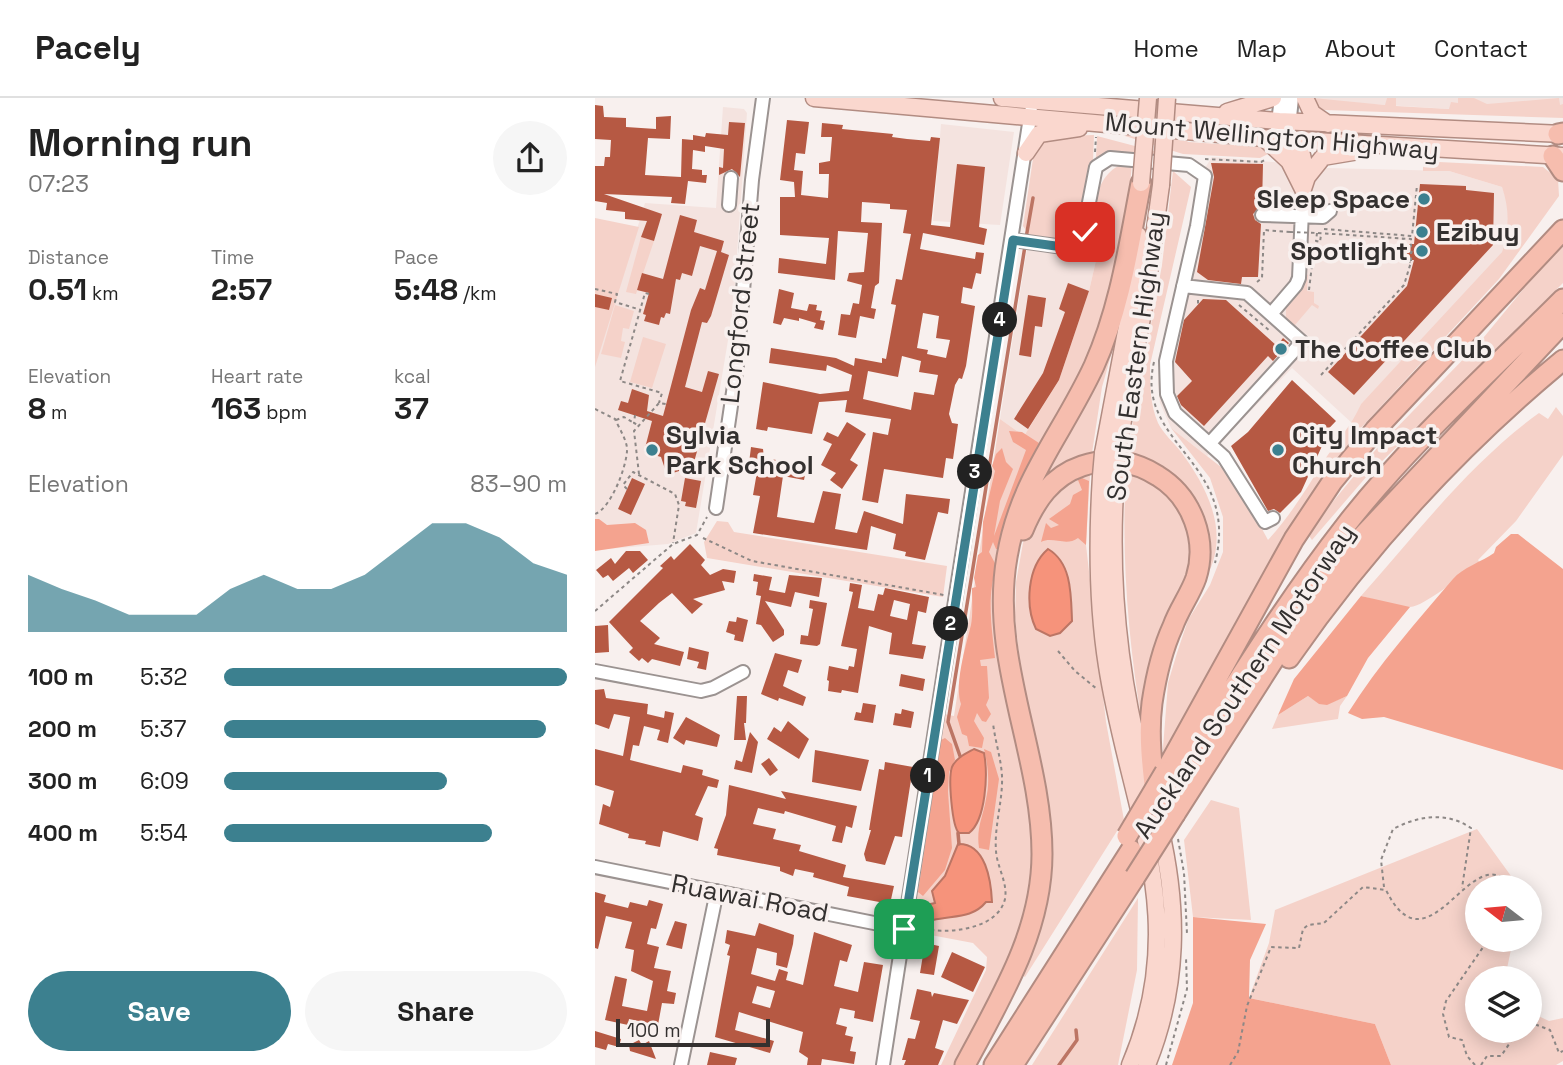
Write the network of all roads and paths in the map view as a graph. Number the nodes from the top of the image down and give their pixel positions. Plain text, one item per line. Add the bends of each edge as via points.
1 (763, 98) edge
2 (814, 98) edge
3 (1002, 98) edge
4 (1069, 98) edge
5 (1148, 98) edge
6 (1167, 98) edge
7 (1273, 98) edge
8 (1281, 98) edge
9 (1292, 98) edge
10 (1305, 98) edge
11 (1031, 103) edge
12 (1092, 104) junction
13 (1218, 114) junction
14 (1328, 124) junction
15 (1097, 128) junction
16 (1279, 131) junction
17 (1561, 134) edge
18 (1392, 147) junction
19 (1026, 153) junction
20 (1272, 155) dead end
21 (1205, 159) dead end
22 (1560, 161) edge
23 (1096, 167) junction
24 (1141, 183) junction
25 (1305, 183) junction
26 (1417, 185) dead end
27 (751, 189) junction
28 (729, 205) dead end
29 (1330, 211) dead end
30 (1563, 212) edge
31 (1262, 215) dead end
32 (1302, 217) junction
33 (1313, 229) dead end
34 (1563, 230) edge
35 (1319, 232) junction
36 (1403, 238) junction
37 (1021, 242) junction
38 (1411, 262) junction
39 (1526, 267) junction
40 (1257, 282) dead end
41 (1182, 286) junction
42 (595, 289) edge
43 (649, 294) dead end
44 (1563, 299) edge
45 (641, 310) junction
46 (1271, 314) junction
47 (1563, 323) edge
48 (1327, 357) dead end
49 (1563, 360) edge
50 (1333, 362) junction
51 (1321, 375) dead end
52 (659, 403) junction
53 (666, 404) dead end
54 (595, 409) edge
55 (635, 415) dead end
56 (616, 420) junction
57 (634, 422) junction
58 (639, 426) junction
59 (1210, 443) junction
60 (1110, 453) junction
61 (639, 475) junction
62 (1108, 476) junction
63 (627, 489) dead end
64 (713, 511) joint
65 (595, 514) edge
66 (1273, 518) dead end
67 (703, 538) dead end
68 (673, 544) junction
69 (949, 596) dead end
70 (595, 611) edge
71 (1058, 651) dead end
72 (595, 671) edge
73 (743, 672) dead end
74 (1014, 683) junction
75 (1114, 702) junction
76 (993, 723) dead end
77 (1167, 780) junction
78 (1166, 817) junction
79 (595, 867) edge
80 (1465, 886) edge
81 (1384, 887) dead end
82 (1462, 889) junction
83 (717, 891) junction
84 (905, 928) junction
85 (921, 929) joint
86 (1479, 952) edge
87 (1542, 1027) edge
88 (1510, 1043) edge
89 (1563, 1051) edge
90 (1004, 1060) edge
91 (681, 1065) edge
92 (884, 1065) edge
93 (965, 1065) edge
94 (1131, 1065) edge
95 (1147, 1065) edge
96 (1230, 1065) edge
97 (1475, 1065) edge
98 (1481, 1065) edge

1 - 27 street, Longford Street
2 - 11 main road, Mount Wellington Highway
3 - 11 main road, Mount Wellington Highway
4 - 12 main road
5 - 24 main road, South Eastern Highway, bridge
6 - 60 main road, South Eastern Highway, bridge via 1146,296
7 - 13 main road
8 - 16 street
9 - 16 street
10 - 14 main road via 1312,113
11 - 12 main road, Mount Wellington Highway
11 - 15 main road, Mount Wellington Highway
11 - 19 street
12 - 13 main road, Mount Wellington Highway
13 - 16 main road, Mount Wellington Highway
14 - 16 main road, Mount Wellington Highway
14 - 17 main road, Mount Wellington Highway
15 - 16 main road, Mount Wellington Highway
15 - 19 main road via 1039,134
15 - 23 path
16 - 18 main road, Mount Wellington Highway
16 - 25 main road via 1289,161
16 - 25 main road via 1301,155
18 - 22 main road, Mount Wellington Highway
18 - 25 main road via 1322,157
19 - 37 street
20 - 21 path via 1261,162
23 - 37 street via 1081,243 1070,248
23 - 41 street via 1110,158 1126,158 1189,164 1205,176
24 - 60 main road, South Eastern Highway via 1137,265
24 - 74 highway via 1122,287 1109,328 1085,383 1027,486 1011,533 1003,577 1003,614
25 - 32 street
26 - 35 path via 1412,236
27 - 28 street via 731,183
27 - 64 street, Longford Street via 741,326
29 - 32 street via 1324,217
30 - 39 highway
31 - 32 street
32 - 46 street via 1299,278
33 - 35 path
34 - 39 highway
35 - 36 path
35 - 40 path, bridge via 1264,230
36 - 38 path via 1411,239
36 - 38 path via 1402,262
37 - 84 street
38 - 50 path via 1404,285
39 - 77 highway via 1332,482 1294,539
41 - 46 street via 1247,293
41 - 59 street via 1166,361 1167,394 1175,413
42 - 45 path via 617,294 615,302
43 - 45 path via 645,293
44 - 77 highway, Auckland Southern Motorway via 1348,523
45 - 52 path via 620,381 662,393
46 - 59 street via 1303,342
47 - 78 highway, Auckland Southern Motorway via 1356,543 1308,606
48 - 50 path
49 - 78 highway via 1479,436 1368,554 1301,641 1207,778
50 - 51 path
52 - 53 path
52 - 58 path
54 - 56 path
55 - 57 path
56 - 57 path via 624,417
56 - 65 path via 627,455 618,488 603,511
57 - 58 path
58 - 61 path via 634,431
59 - 66 street via 1224,457 1265,523
60 - 62 main road, South Eastern Highway, bridge
61 - 63 path via 633,472 624,485
61 - 68 path via 675,494 679,505
62 - 75 main road, South Eastern Highway via 1098,576
62 - 78 main road, South Eastern Highway via 1116,630 1135,740
64 - 68 path via 698,536
67 - 69 path via 753,561
68 - 70 path
71 - 75 path
72 - 73 street via 701,691
74 - 78 highway via 1012,578 1023,529 1038,498 1076,468 1102,461 1126,463 1160,477 1191,513 1200,549 1193,584 1161,658 1153,701 1151,738
74 - 93 highway via 1041,824 1039,887 1017,965
75 - 94 main road, South Eastern Highway via 1147,839 1158,921 1151,991
76 - 85 path via 1002,778 996,850 1005,899 990,919 978,925 952,932
77 - 90 highway, Auckland Southern Motorway
78 - 90 highway, Auckland Southern Motorway, bridge via 1135,877
78 - 95 main road, South Eastern Highway via 1174,934 1165,1009
79 - 83 street, Ruawai Road
80 - 82 path
81 - 82 path via 1381,860 1393,829 1428,816 1471,828
82 - 96 path via 1446,908 1421,918 1395,910 1386,890 1363,887 1324,923 1303,929 1299,948 1271,947
83 - 84 street, Ruawai Road
83 - 91 street
84 - 85 street, Ruawai Road
84 - 92 street
86 - 97 path via 1452,989 1443,1014 1449,1037 1462,1040
87 - 89 path via 1550,1030 1559,1053
88 - 98 path via 1501,1056 1486,1056

